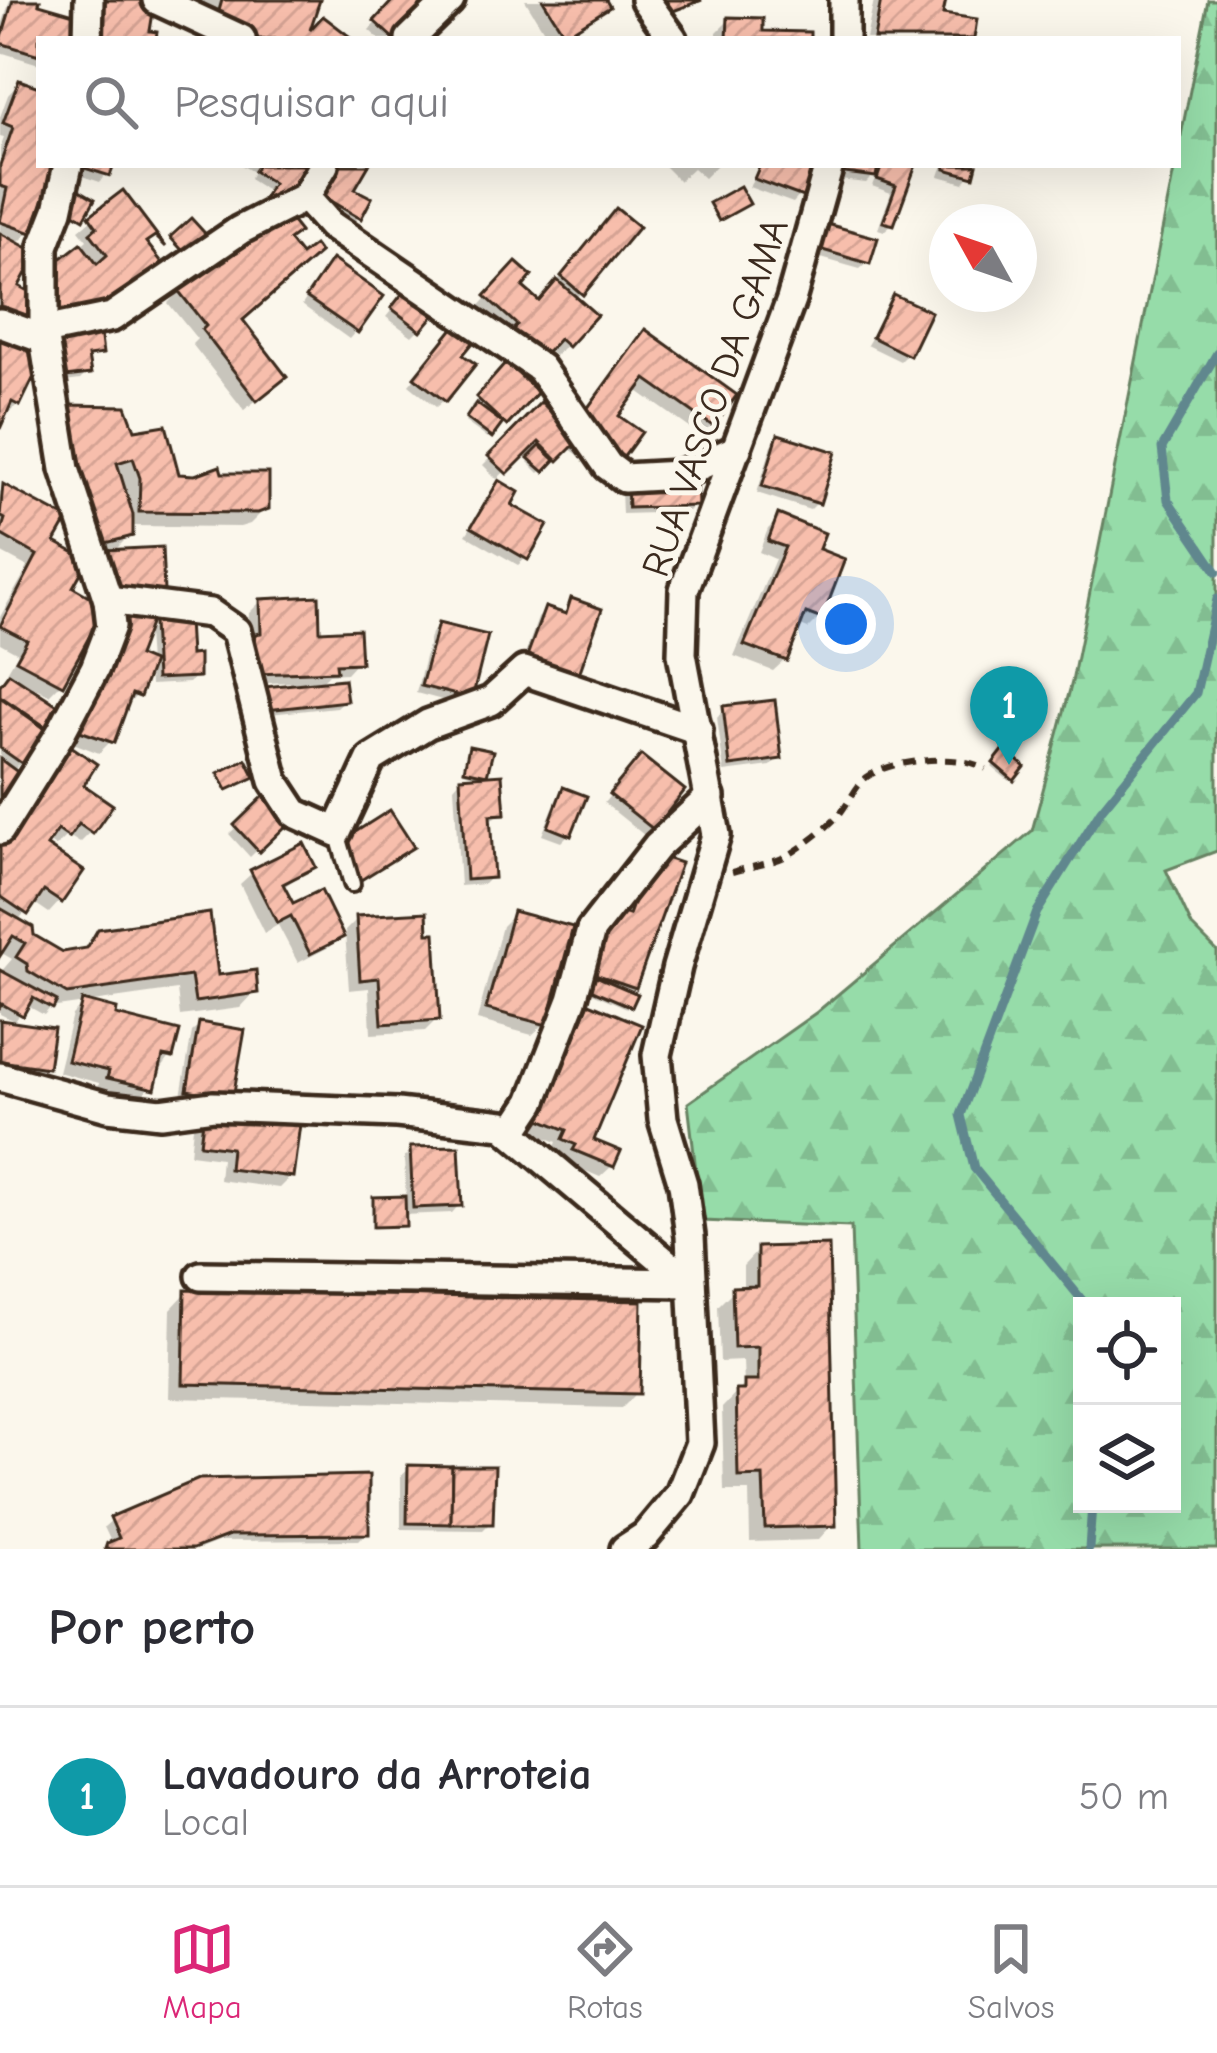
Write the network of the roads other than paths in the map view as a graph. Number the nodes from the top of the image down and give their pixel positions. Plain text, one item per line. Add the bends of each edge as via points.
1 (89, 0) edge
2 (157, 0) edge
3 (450, 0) edge
4 (644, 0) edge
5 (844, 0) edge
6 (88, 36) edge
7 (235, 36) edge
8 (413, 36) edge
9 (671, 36) edge
10 (844, 36) edge
11 (67, 168) edge
12 (322, 168) edge
13 (828, 168) edge
14 (305, 197) junction
15 (0, 323) edge
16 (44, 335) junction
17 (737, 449) junction
18 (109, 600) junction
19 (698, 730) junction
20 (710, 797) junction
21 (0, 830) edge
22 (337, 832) junction
23 (352, 884) dead end
24 (0, 1077) edge
25 (512, 1132) junction
26 (201, 1276) dead end
27 (690, 1283) junction
28 (625, 1549) edge

1 - 6 street
2 - 7 street
3 - 8 street
4 - 9 street
5 - 10 street
11 - 16 street via 44,247
12 - 14 street
13 - 17 street, RUA VASCO DA GAMA
14 - 16 street via 240,230 112,317
14 - 17 street via 330,225 540,368 624,478 680,475
15 - 16 street
16 - 18 street via 65,470
17 - 19 street, RUA VASCO DA GAMA via 684,590 682,654
18 - 21 street via 111,626 95,668
18 - 22 street via 210,614 236,631 274,781 295,813
19 - 20 street, RUA VASCO DA GAMA
19 - 22 street via 524,671 491,701 428,724 371,759
20 - 25 street via 657,846 591,930 556,1041
20 - 27 street, RUA VASCO DA GAMA via 716,836 657,1054 663,1119 683,1184
22 - 23 lane
24 - 25 street via 161,1113 213,1106 397,1113 466,1118
25 - 27 street
26 - 27 street
27 - 28 street, RUA VASCO DA GAMA via 700,1443 680,1494

